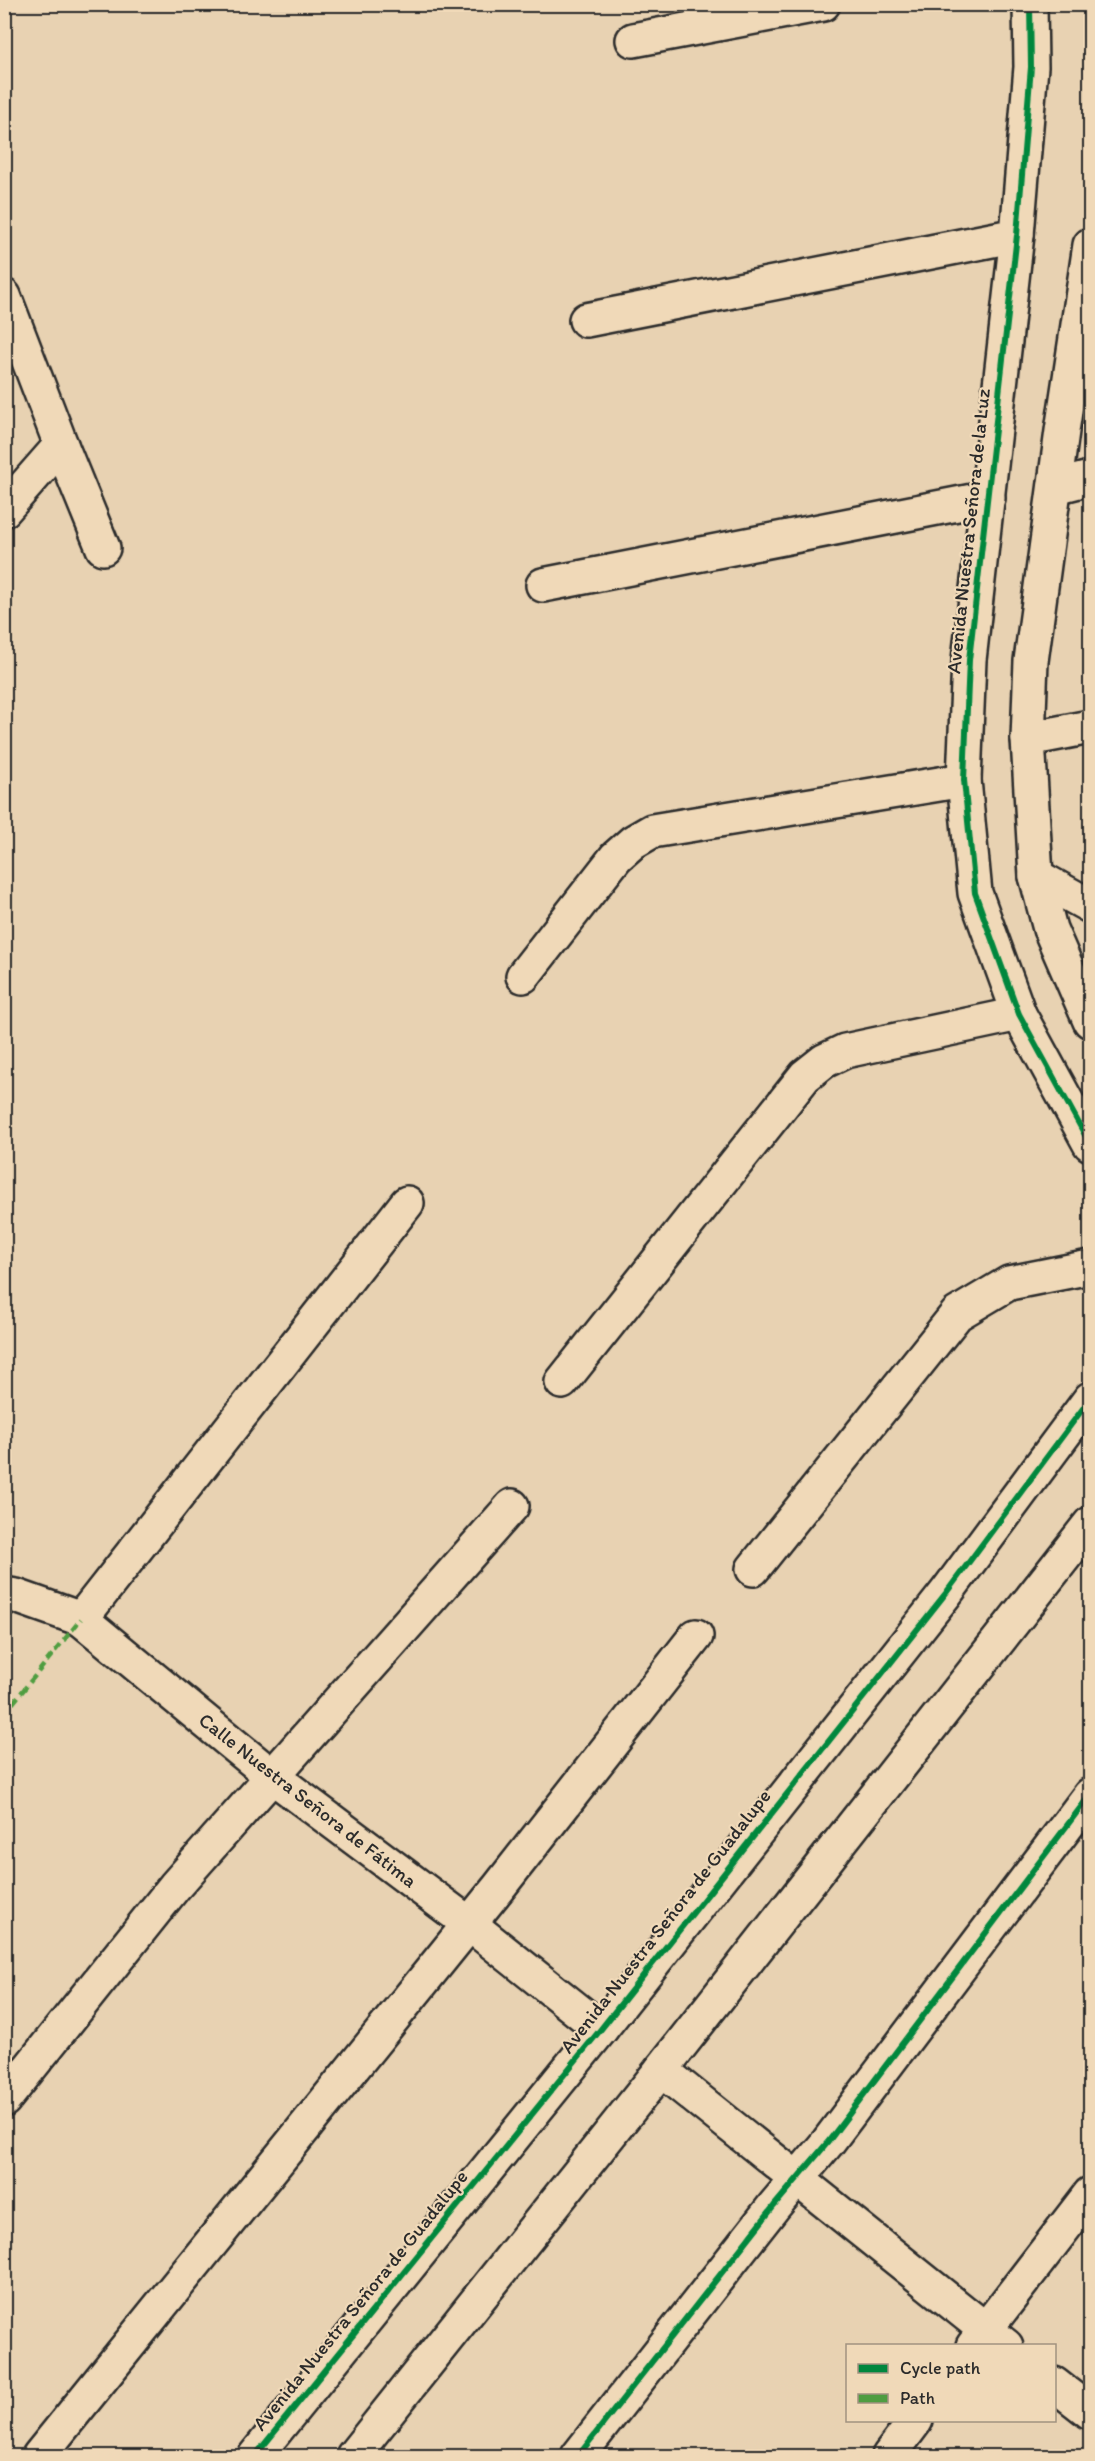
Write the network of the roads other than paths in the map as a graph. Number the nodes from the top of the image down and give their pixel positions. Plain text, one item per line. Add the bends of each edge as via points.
1 (823, 4) edge
2 (1030, 4) edge
3 (633, 39) dead end
4 (1017, 235) junction
5 (1090, 245) edge
6 (4, 296) edge
7 (586, 320) dead end
8 (61, 445) junction
9 (1090, 478) edge
10 (1055, 487) junction
11 (987, 498) junction
12 (4, 510) edge
13 (103, 548) dead end
14 (543, 585) dead end
15 (1090, 727) edge
16 (1028, 739) junction
17 (964, 780) junction
18 (1036, 876) junction
19 (1090, 906) edge
20 (523, 976) dead end
21 (1020, 1014) junction
22 (1090, 1021) edge
23 (1090, 1144) edge
24 (407, 1203) dead end
25 (1090, 1267) edge
26 (562, 1382) dead end
27 (1090, 1399) edge
28 (512, 1506) dead end
29 (1090, 1524) edge
30 (753, 1569) dead end
31 (4, 1594) edge
32 (81, 1619) junction
33 (696, 1636) dead end
34 (273, 1777) junction
35 (1090, 1795) edge
36 (468, 1923) junction
37 (601, 2029) junction
38 (661, 2070) junction
39 (4, 2100) edge
40 (798, 2178) junction
41 (1090, 2194) edge
42 (988, 2340) edge
43 (1056, 2386) edge
44 (1090, 2412) edge
45 (915, 2422) edge
46 (39, 2456) edge
47 (255, 2457) edge
48 (353, 2457) edge
49 (578, 2457) edge
50 (889, 2457) edge

1 - 3 street
2 - 4 street, Avenida Nuestra Señora de la Luz via 1031,67
4 - 7 street
4 - 11 street, Avenida Nuestra Señora de la Luz
5 - 10 street
6 - 8 street
8 - 12 street
8 - 13 street
9 - 10 street
10 - 16 street via 1031,661
11 - 14 street
11 - 17 street, Avenida Nuestra Señora de la Luz via 969,660
15 - 16 street
16 - 18 street
17 - 20 street via 652,831 615,857
17 - 21 street, Avenida Nuestra Señora de la Luz via 975,893
18 - 19 street
18 - 22 street via 1050,929
21 - 23 street, Avenida Nuestra Señora de la Luz
21 - 26 street via 845,1051 805,1076
24 - 32 street
25 - 30 street via 1009,1283 957,1314
27 - 37 street, Avenida Nuestra Señora de Guadalupe via 946,1593
28 - 34 street
29 - 38 street
31 - 32 street, Calle Nuestra Señora de Fátima
32 - 34 street, Calle Nuestra Señora de Fátima
33 - 36 street
34 - 36 street, Calle Nuestra Señora de Fátima
34 - 39 street via 175,1886
35 - 40 street
36 - 37 street, Calle Nuestra Señora de Fátima
36 - 46 street
37 - 47 street, Avenida Nuestra Señora de Guadalupe
38 - 40 street
38 - 48 street
40 - 42 street
40 - 49 street
41 - 42 street
43 - 44 street
45 - 50 street

